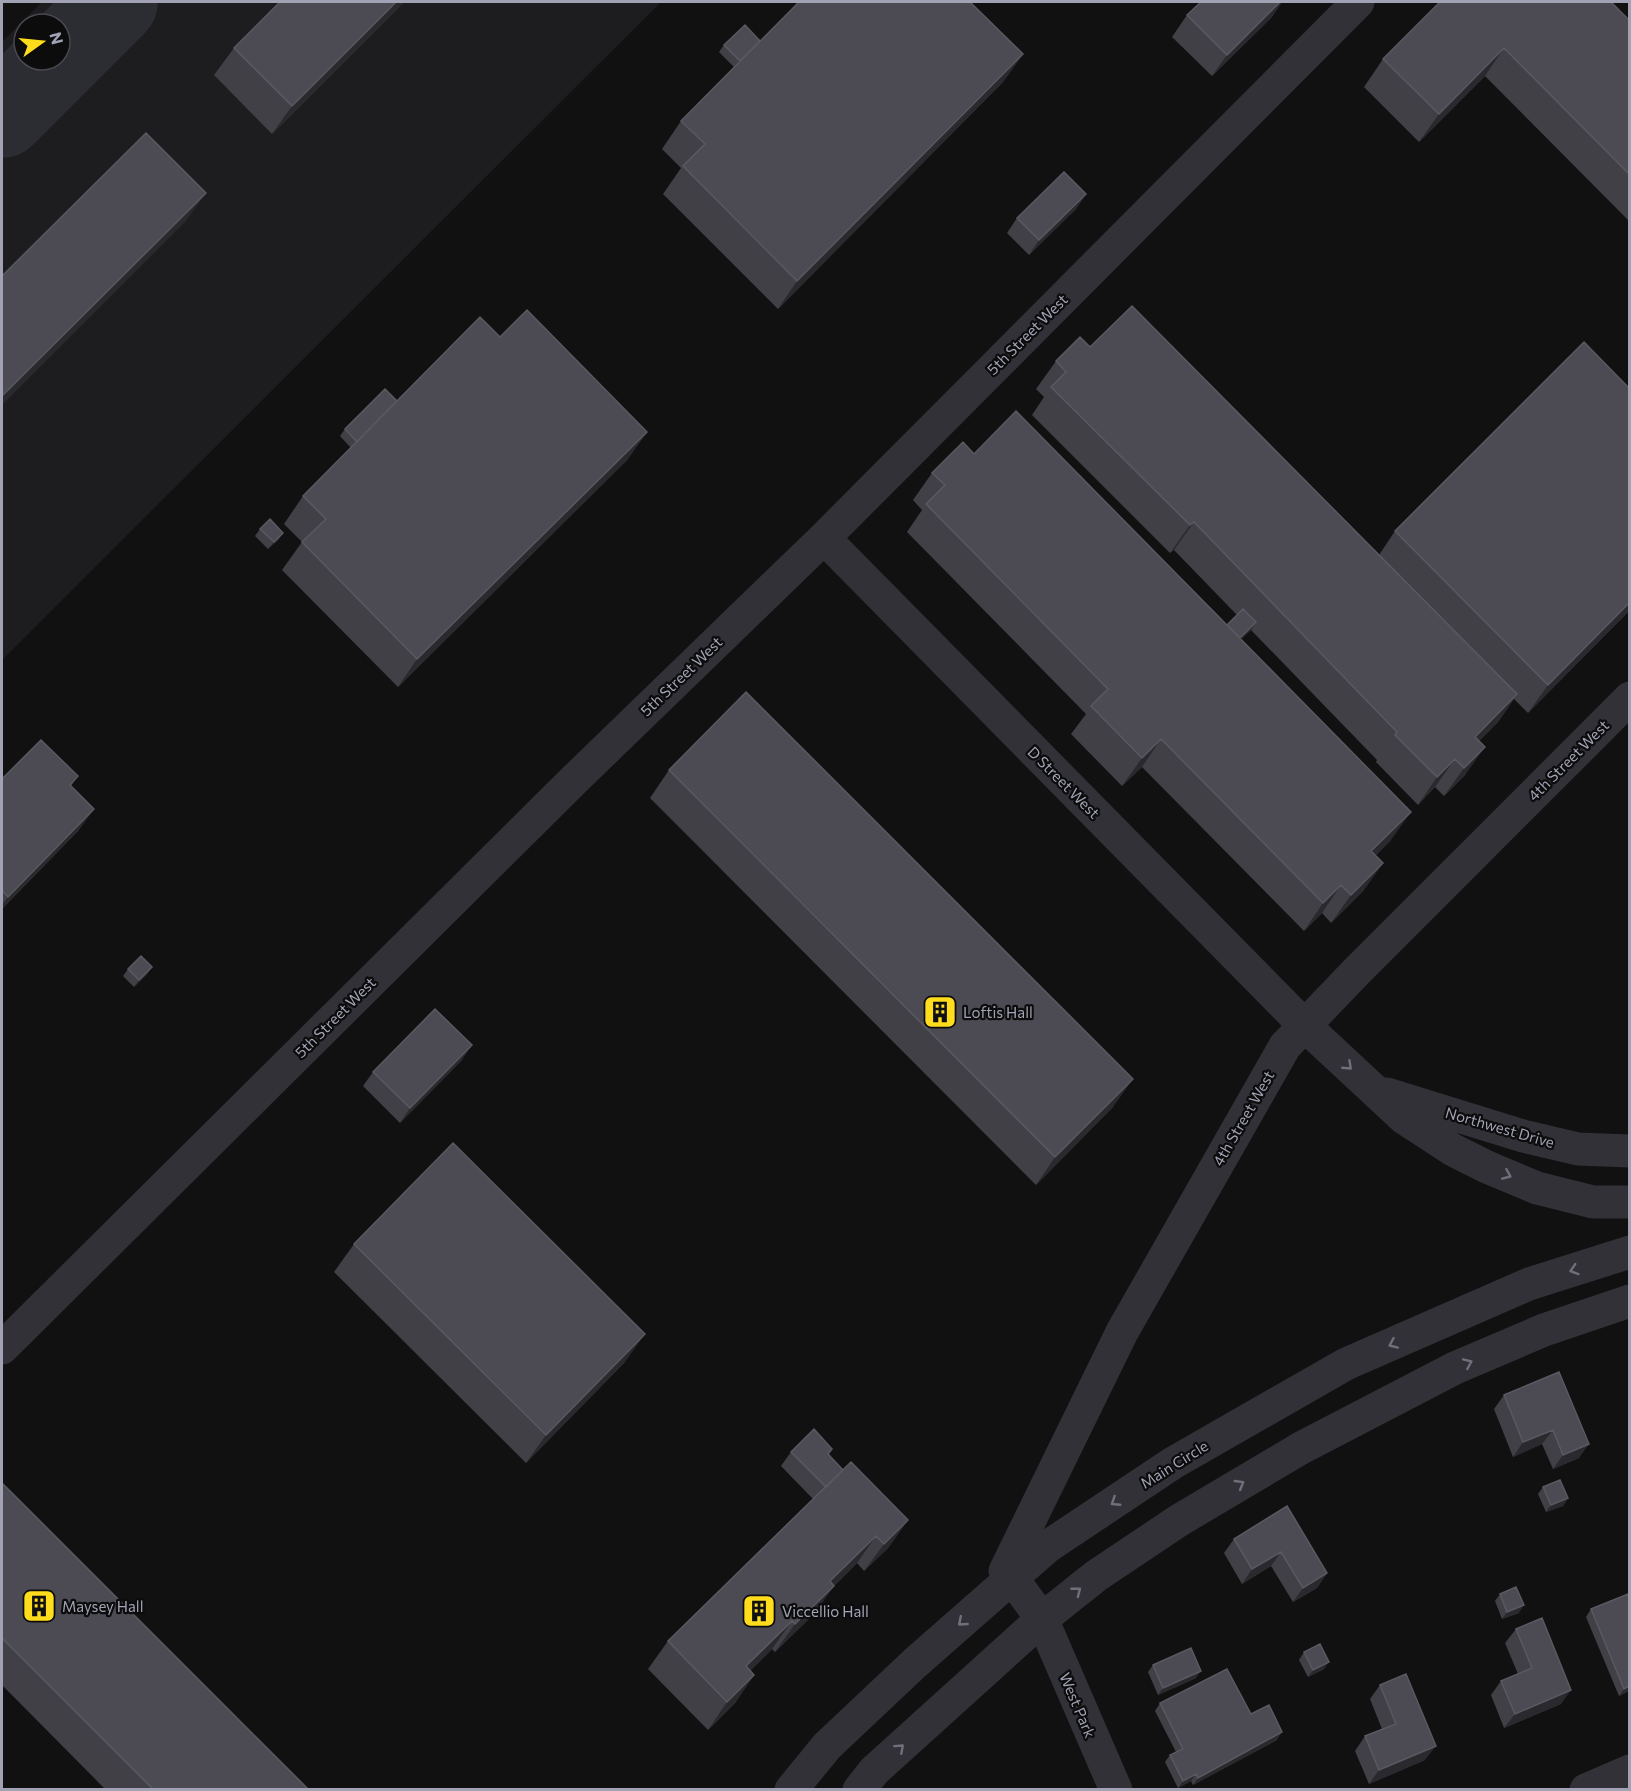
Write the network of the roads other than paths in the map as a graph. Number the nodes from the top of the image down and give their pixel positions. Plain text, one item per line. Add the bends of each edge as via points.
1 (1358, 2) edge
2 (824, 538) junction
3 (1629, 698) edge
4 (1305, 1026) junction
5 (1373, 1089) junction
6 (1629, 1151) edge
7 (1629, 1202) edge
8 (1629, 1252) edge
9 (1629, 1301) edge
10 (2, 1348) edge
11 (1009, 1574) junction
12 (1042, 1619) junction
13 (1629, 1771) edge
14 (791, 1790) edge
15 (859, 1790) edge
16 (1116, 1790) edge
17 (1586, 1790) edge

1 - 2 street, 5th Street West
2 - 4 street, D Street West
2 - 10 street, 5th Street West via 573,781
3 - 4 street, 4th Street West
4 -> 5 street, Northwest Drive
4 - 11 street, 4th Street West via 1284,1046 1122,1332
5 - 6 street, Northwest Drive via 1523,1136 1578,1149
5 -> 7 street, Northwest Drive via 1404,1118 1487,1167 1537,1188 1593,1202
8 -> 11 street, Main Circle via 1528,1284 1346,1364 1173,1463
12 -> 9 street via 1096,1576 1178,1521 1301,1448 1455,1368 1544,1330
11 - 12 street
11 -> 14 street, Main Circle via 827,1746
15 -> 12 street via 874,1771
12 - 16 street, West Park
13 - 17 street

